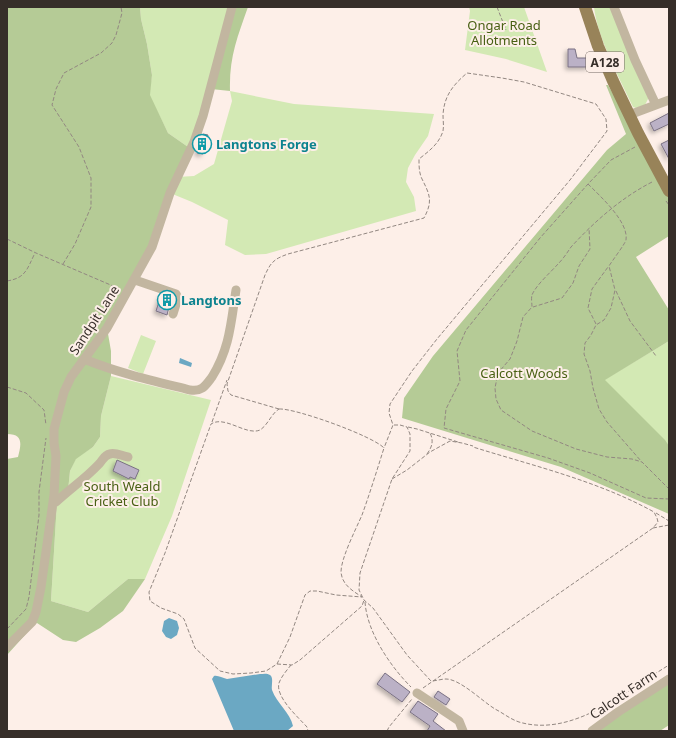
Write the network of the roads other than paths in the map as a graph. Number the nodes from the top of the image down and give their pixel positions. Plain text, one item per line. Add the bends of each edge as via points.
1 (232, 7) edge
2 (586, 7) edge
3 (614, 7) edge
4 (669, 100) edge
5 (656, 105) junction
6 (629, 115) junction
7 (669, 191) edge
8 (134, 280) junction
9 (236, 290) dead end
10 (173, 314) dead end
11 (84, 359) junction
12 (128, 457) dead end
13 (53, 502) junction
14 (7, 647) edge
15 (669, 679) edge
16 (417, 693) road end
17 (463, 731) edge
18 (592, 731) edge

1 - 8 street, Sandpit Lane via 211,89 194,142 170,193 152,247
2 - 6 main road, A128 via 598,46
3 - 5 street
4 - 5 street
5 - 6 street
6 - 7 main road, A128
8 - 10 street via 176,294 178,298
8 - 11 street, Sandpit Lane via 107,328
9 - 11 street via 225,351 206,384 199,391 127,374
11 - 13 street, Sandpit Lane via 67,385 54,429 56,456
12 - 13 street via 112,453 105,455 83,480
13 - 14 street, Sandpit Lane via 36,612 32,622
15 - 18 street, Calcott Farm
16 - 17 street via 459,721

